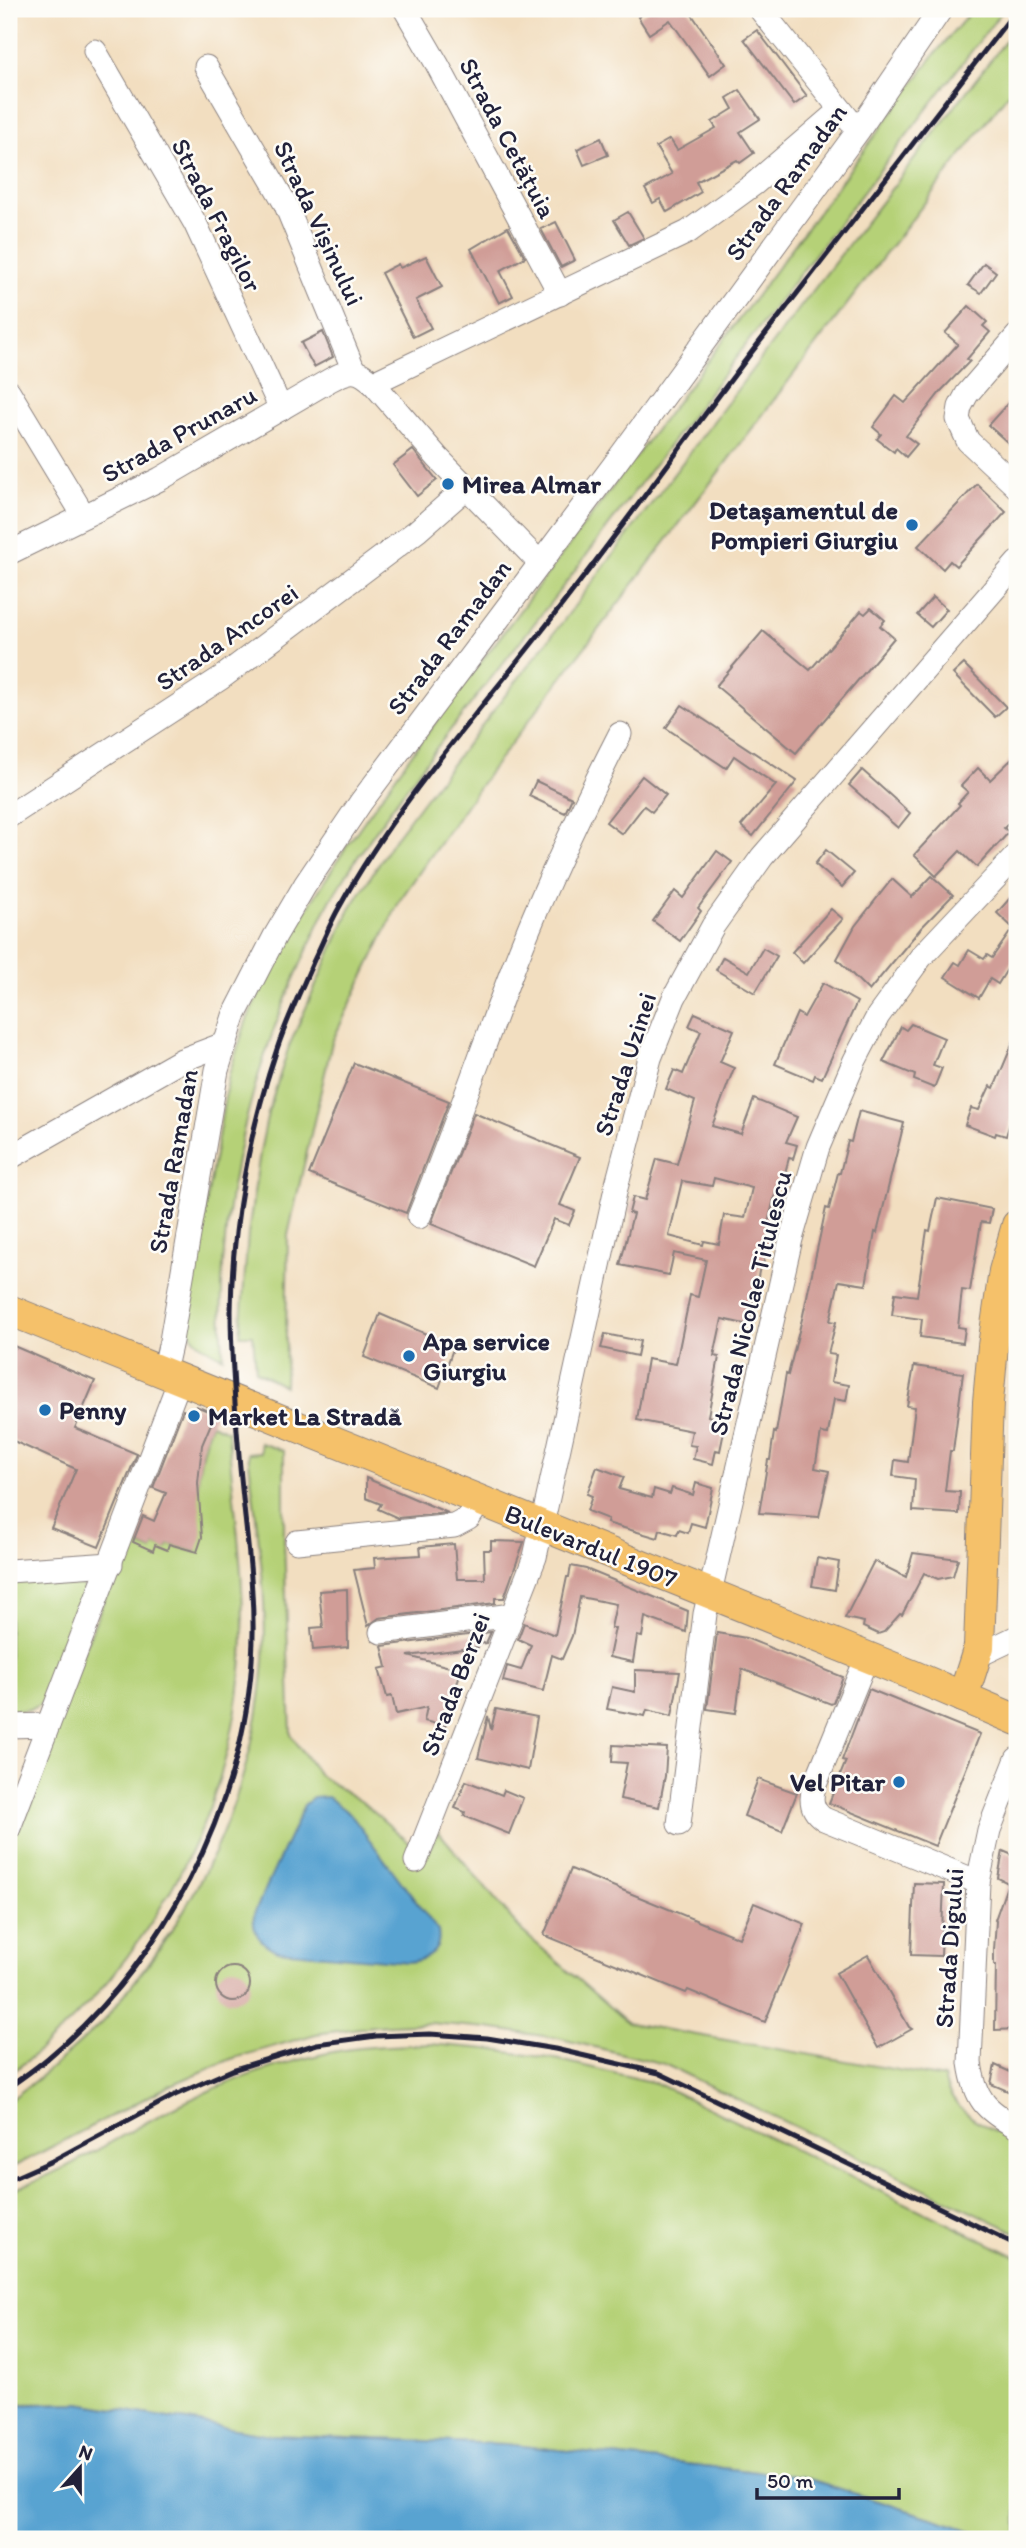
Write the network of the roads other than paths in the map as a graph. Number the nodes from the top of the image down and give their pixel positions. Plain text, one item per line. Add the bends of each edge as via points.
1 (405, 9) edge
2 (760, 9) edge
3 (941, 9) edge
4 (95, 51) dead end
5 (206, 67) dead end
6 (840, 110) junction
7 (858, 131) junction
8 (560, 294) junction
9 (1017, 336) edge
10 (364, 377) junction
11 (9, 392) edge
12 (281, 410) junction
13 (1017, 487) edge
14 (466, 488) junction
15 (85, 516) junction
16 (9, 553) edge
17 (1017, 563) edge
18 (540, 564) junction
19 (620, 733) dead end
20 (9, 816) edge
21 (1017, 855) edge
22 (224, 1044) junction
23 (9, 1158) edge
24 (419, 1217) dead end
25 (1017, 1225) edge
26 (1011, 1270) edge
27 (9, 1310) edge
28 (172, 1376) junction
29 (481, 1501) junction
30 (541, 1525) junction
31 (297, 1542) dead end
32 (111, 1564) junction
33 (9, 1571) edge
34 (709, 1594) junction
35 (512, 1615) junction
36 (382, 1632) dead end
37 (1017, 1637) edge
38 (978, 1656) junction
39 (867, 1657) junction
40 (963, 1697) junction
41 (1017, 1720) edge
42 (9, 1726) edge
43 (48, 1726) junction
44 (1017, 1759) edge
45 (10, 1823) edge
46 (679, 1824) dead end
47 (416, 1861) dead end
48 (978, 1882) junction
49 (1017, 2127) edge

1 - 8 street, Strada Cetățuia
2 - 6 street
3 - 7 street, Strada Ramadan
4 - 12 street, Strada Fragilor via 195,223
5 - 10 street, Strada Vișinului via 285,203
6 - 7 street
6 - 8 street, Strada Ramadan via 745,192 688,232
7 - 18 street, Strada Ramadan
8 - 10 street, Strada Ramadan
9 - 13 street via 967,394 958,419 968,441
10 - 12 street, Strada Prunaru via 330,380
10 - 14 street, Strada Vișinului
11 - 15 street
12 - 15 street, Strada Prunaru
14 - 18 street, Strada Vișinului
14 - 20 street, Strada Ancorei via 417,531 221,678
15 - 16 street, Strada Prunaru
17 - 30 street, Strada Uzinei via 762,857 688,969 658,1037 635,1113
18 - 22 street, Strada Ramadan via 329,848 250,982
19 - 24 street via 535,915
21 - 34 street, Strada Nicolae Titulescu via 898,987 866,1038 830,1116 791,1239
22 - 23 street via 182,1060
22 - 28 street, Strada Ramadan via 210,1098 173,1332
25 - 26 main road
26 - 38 main road via 994,1334 988,1402
27 - 28 main road, Bulevardul 1907
28 - 29 main road, Bulevardul 1907
28 - 32 street, Strada Ramadan
29 - 30 main road, Bulevardul 1907
29 - 31 street via 469,1518 454,1525
30 - 34 main road, Bulevardul 1907
30 - 35 street, Strada Berzei via 535,1557
32 - 33 street
32 - 43 street, Strada Ramadan
34 - 39 main road, Bulevardul 1907
34 - 46 street, Strada Nicolae Titulescu
35 - 36 street
35 - 47 street, Strada Berzei
37 - 38 street
38 - 40 main road
39 - 40 main road, Bulevardul 1907
39 - 48 street via 814,1787 815,1811 824,1819
40 - 41 main road, Bulevardul 1907
42 - 43 street
43 - 45 street, Strada Ramadan
44 - 48 street, Strada Digului via 989,1830
48 - 49 street, Strada Digului via 970,2063 973,2085 981,2102

